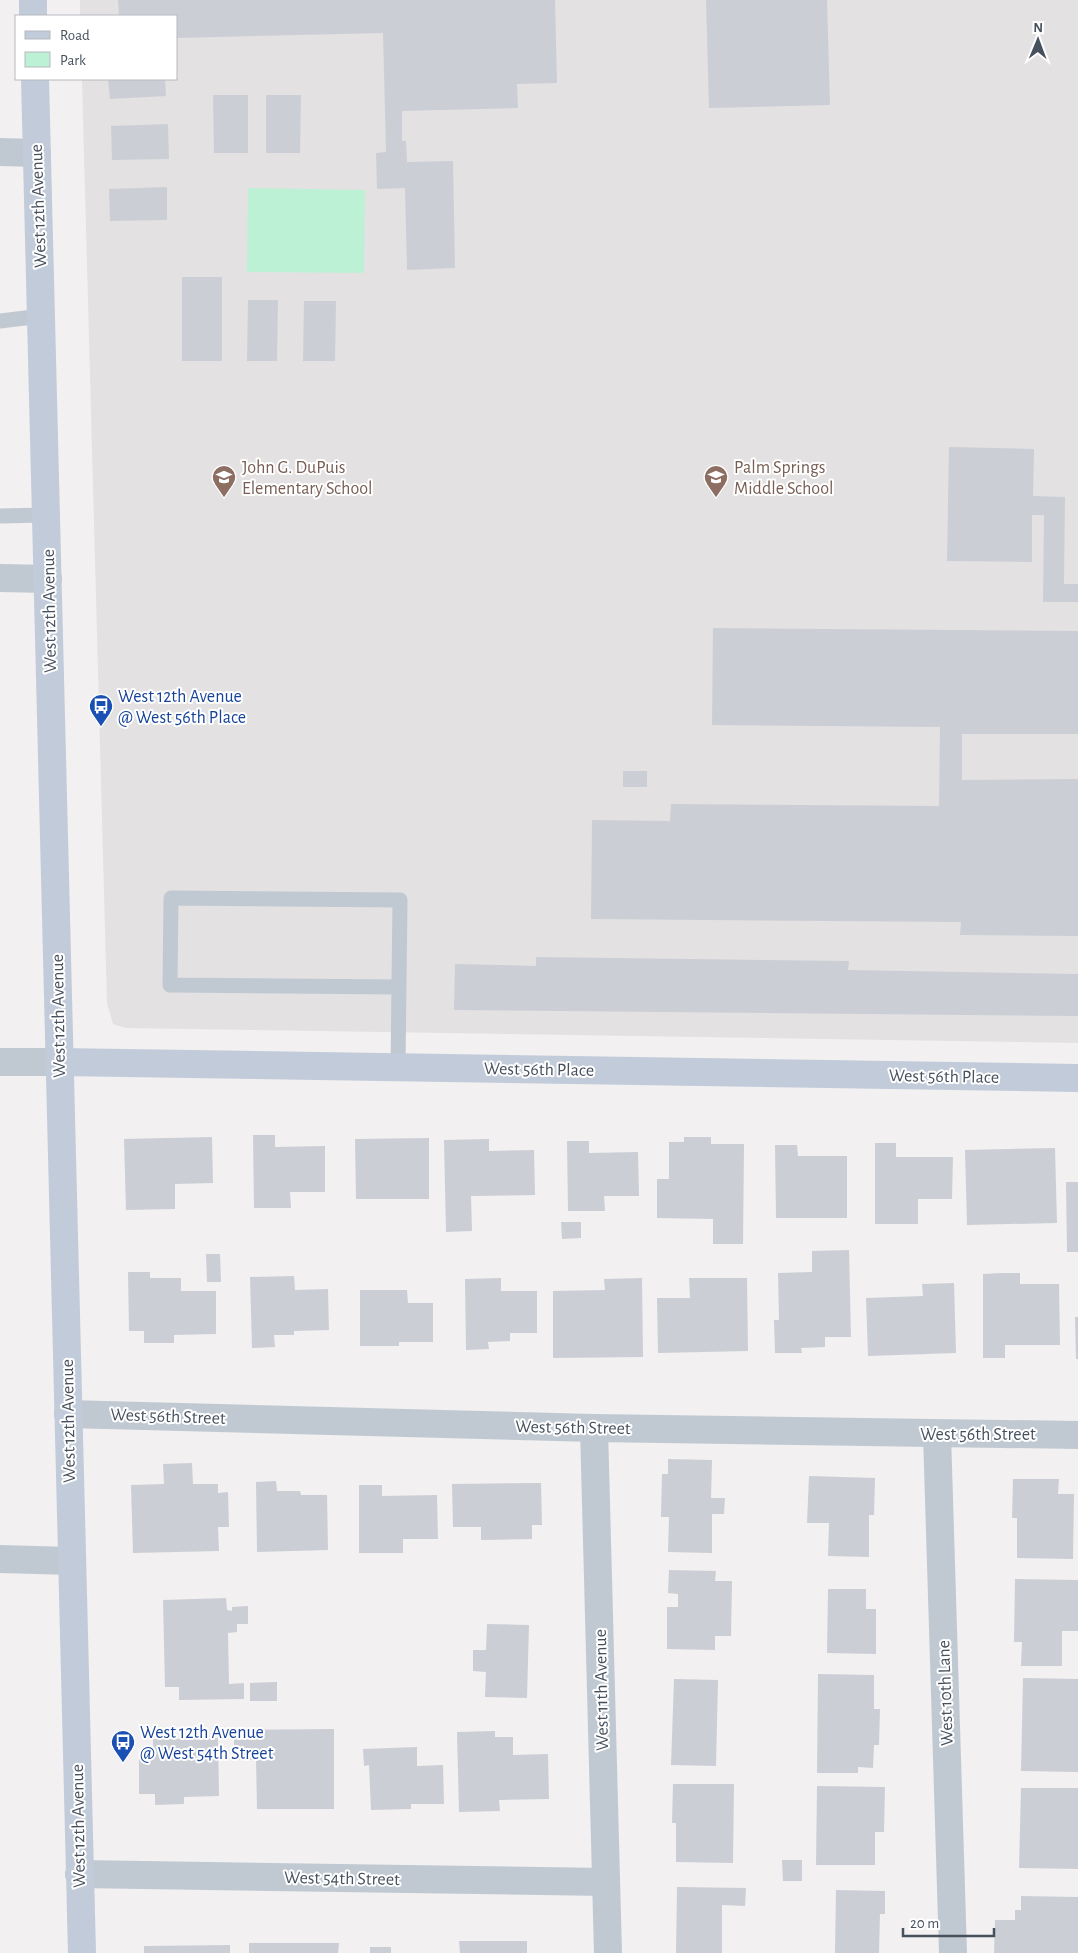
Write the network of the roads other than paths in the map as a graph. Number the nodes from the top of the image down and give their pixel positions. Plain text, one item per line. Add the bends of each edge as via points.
1 (33, 0) edge
2 (33, 15) edge
3 (35, 80) edge
4 (0, 152) edge
5 (37, 153) junction
6 (41, 316) junction
7 (0, 321) edge
8 (46, 515) junction
9 (0, 516) edge
10 (0, 578) edge
11 (48, 579) junction
12 (398, 988) junction
13 (0, 1062) edge
14 (59, 1062) junction
15 (398, 1067) junction
16 (1078, 1078) edge
17 (68, 1414) junction
18 (594, 1428) junction
19 (936, 1434) junction
20 (1078, 1435) edge
21 (0, 1559) edge
22 (72, 1561) junction
23 (79, 1874) junction
24 (606, 1882) junction
25 (82, 1953) edge
26 (608, 1953) edge
27 (953, 1953) edge

1 - 2 main road
3 - 5 main road, West 12th Avenue
4 - 5 street
5 - 6 main road, West 12th Avenue
6 - 7 lane
6 - 8 main road, West 12th Avenue
8 - 9 lane
8 - 11 main road, West 12th Avenue
10 - 11 street
11 - 14 main road, West 12th Avenue
12 - 12 lane via 400,900 171,898 170,985
12 - 15 lane
13 - 14 street, West 56th Place
14 - 15 main road, West 56th Place
14 - 17 main road, West 12th Avenue
15 - 16 main road, West 56th Place
17 - 18 street, West 56th Street
17 - 22 main road, West 12th Avenue
18 - 19 street, West 56th Street
18 - 24 street, West 11th Avenue
19 - 20 street, West 56th Street
19 - 27 street, West 10th Lane
21 - 22 street
22 - 23 main road, West 12th Avenue
23 - 24 street, West 54th Street
23 - 25 main road, West 12th Avenue
24 - 26 street, West 11th Avenue

